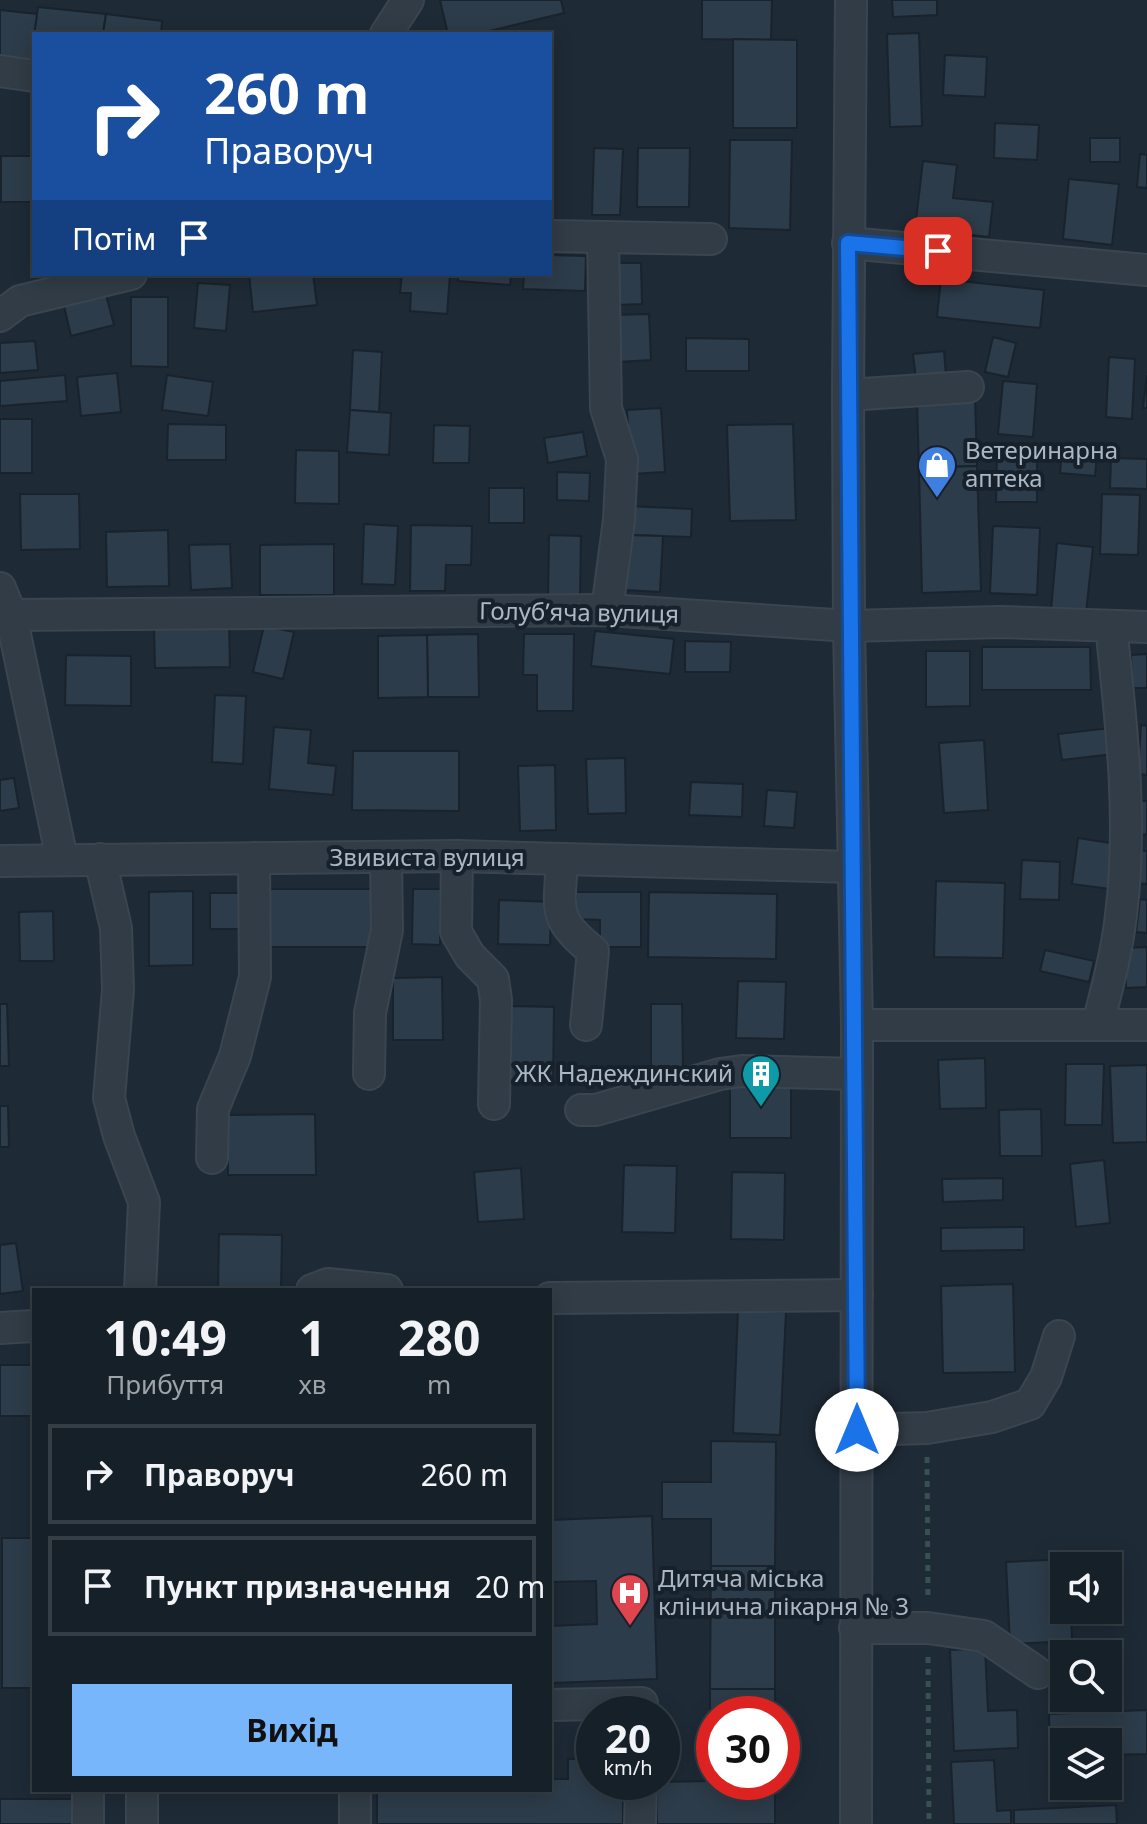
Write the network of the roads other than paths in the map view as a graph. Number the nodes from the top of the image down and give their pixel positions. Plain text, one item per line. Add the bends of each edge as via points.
1 (408, 0) edge
2 (851, 0) edge
3 (387, 32) edge
4 (0, 71) edge
5 (32, 76) edge
6 (552, 236) edge
7 (603, 237) junction
8 (711, 239) dead end
9 (848, 243) junction
10 (1147, 270) edge
11 (123, 276) edge
12 (0, 316) edge
13 (968, 387) dead end
14 (848, 395) junction
15 (6, 602) edge
16 (607, 610) junction
17 (849, 626) junction
18 (1111, 626) junction
19 (1147, 627) edge
20 (457, 856) junction
21 (386, 857) junction
22 (254, 858) junction
23 (62, 859) junction
24 (100, 859) junction
25 (562, 859) junction
26 (0, 861) edge
27 (854, 867) junction
28 (1098, 1024) junction
29 (586, 1025) dead end
30 (857, 1025) junction
31 (1147, 1025) edge
32 (369, 1074) dead end
33 (857, 1074) junction
34 (494, 1104) dead end
35 (581, 1110) dead end
36 (212, 1158) dead end
37 (140, 1288) edge
38 (317, 1288) edge
39 (367, 1288) edge
40 (857, 1295) junction
41 (552, 1298) edge
42 (32, 1326) edge
43 (0, 1328) edge
44 (1059, 1336) dead end
45 (857, 1430) junction
46 (855, 1628) junction
47 (1038, 1673) dead end
48 (576, 1704) edge
49 (552, 1705) edge
50 (88, 1792) edge
51 (142, 1792) edge
52 (355, 1792) edge
53 (641, 1800) edge
54 (88, 1824) edge
55 (142, 1824) edge
56 (355, 1824) edge
57 (640, 1824) edge
58 (856, 1824) edge

1 - 3 street
2 - 9 street
4 - 5 street
6 - 7 street
7 - 8 street
7 - 16 street via 606,408 622,459
9 - 10 street
9 - 14 street
11 - 12 street via 20,301
13 - 14 street
14 - 17 street
15 - 16 street, Голубʼяча вулиця
15 - 23 street
16 - 17 street, Голубʼяча вулиця
17 - 18 street, Голубʼяча вулиця
17 - 27 street
18 - 19 street, Голубʼяча вулиця
18 - 28 street via 1125,825 1121,913
20 - 21 street, Звивиста вулиця
20 - 25 street, Звивиста вулиця
20 - 34 street via 456,932 493,979
21 - 22 street, Звивиста вулиця
21 - 32 street via 387,930 370,1013
22 - 24 street, Звивиста вулиця
22 - 36 street via 255,977 235,1056 213,1109
23 - 24 street, Звивиста вулиця
23 - 26 street, Звивиста вулиця
24 - 37 street via 116,928 118,990 109,1098 144,1202
25 - 27 street, Звивиста вулиця
25 - 29 street via 562,919 569,932 593,951
27 - 30 street
28 - 30 street
28 - 31 street
30 - 33 street
33 - 35 street via 731,1072
33 - 40 street
38 - 39 street
40 - 41 street
40 - 45 street
42 - 43 street
44 - 45 street via 1046,1377 1030,1404 992,1417 927,1428
45 - 46 street
46 - 47 street via 928,1628 984,1636
46 - 58 street
48 - 49 street
50 - 54 street
51 - 55 street
52 - 56 street
53 - 57 street

